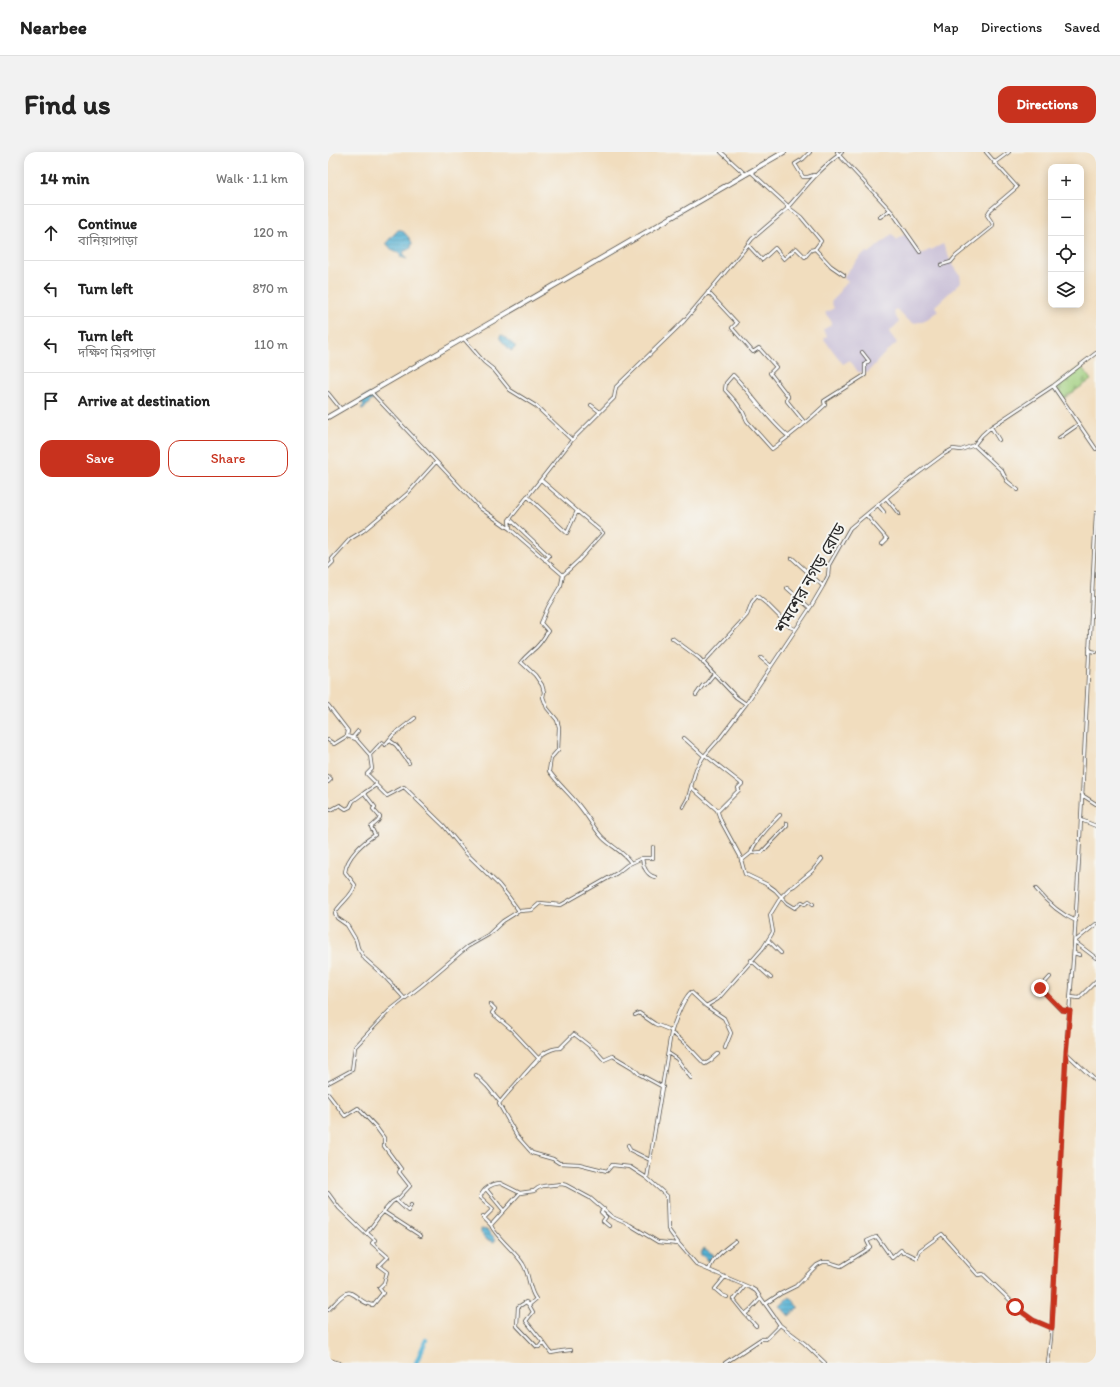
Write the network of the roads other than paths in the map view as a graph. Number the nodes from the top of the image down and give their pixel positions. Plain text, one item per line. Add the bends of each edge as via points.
1 (721, 152) edge
2 (784, 152) edge
3 (810, 152) edge
4 (842, 152) edge
5 (986, 152) edge
6 (1009, 152) edge
7 (838, 153) edge
8 (994, 162) junction
9 (750, 172) junction
10 (746, 174) junction
11 (814, 175) dead end
12 (788, 207) junction
13 (890, 210) junction
14 (880, 217) dead end
15 (748, 245) junction
16 (815, 250) junction
17 (920, 252) dead end
18 (941, 265) dead end
19 (844, 275) dead end
20 (708, 292) junction
21 (464, 338) junction
22 (862, 352) dead end
23 (1096, 353) edge
24 (1053, 386) junction
25 (371, 392) junction
26 (328, 393) edge
27 (591, 405) dead end
28 (341, 409) junction
29 (600, 412) junction
30 (328, 417) edge
31 (805, 423) junction
32 (1080, 424) junction
33 (991, 427) junction
34 (789, 436) junction
35 (1059, 438) dead end
36 (572, 440) junction
37 (999, 440) dead end
38 (974, 445) junction
39 (1096, 449) edge
40 (436, 461) junction
41 (541, 480) junction
42 (1018, 490) dead end
43 (528, 496) junction
44 (886, 498) junction
45 (878, 505) junction
46 (577, 511) junction
47 (884, 512) dead end
48 (1096, 513) edge
49 (899, 514) dead end
50 (866, 515) junction
51 (510, 519) junction
52 (510, 528) junction
53 (882, 544) dead end
54 (792, 558) dead end
55 (545, 560) junction
56 (328, 567) edge
57 (563, 575) junction
58 (823, 586) junction
59 (787, 588) dead end
60 (810, 608) junction
61 (795, 629) junction
62 (672, 638) dead end
63 (1089, 647) junction
64 (1096, 652) edge
65 (761, 658) dead end
66 (703, 663) junction
67 (771, 666) junction
68 (714, 674) junction
69 (696, 695) dead end
70 (746, 704) junction
71 (328, 705) edge
72 (415, 718) dead end
73 (358, 731) dead end
74 (347, 736) junction
75 (353, 737) junction
76 (684, 738) dead end
77 (328, 740) edge
78 (389, 740) junction
79 (370, 755) junction
80 (705, 755) junction
81 (409, 763) dead end
82 (328, 776) edge
83 (328, 782) edge
84 (376, 785) junction
85 (690, 787) junction
86 (364, 793) junction
87 (1082, 795) junction
88 (1096, 804) edge
89 (683, 807) dead end
90 (328, 808) edge
91 (718, 812) junction
92 (780, 815) dead end
93 (1081, 820) junction
94 (787, 823) dead end
95 (1096, 826) edge
96 (653, 847) dead end
97 (751, 853) junction
98 (642, 858) junction
99 (822, 859) dead end
100 (741, 861) junction
101 (631, 863) junction
102 (655, 877) dead end
103 (1036, 889) dead end
104 (781, 897) junction
105 (813, 904) dead end
106 (519, 911) junction
107 (1076, 921) junction
108 (1096, 924) edge
109 (768, 940) junction
110 (1075, 942) junction
111 (781, 953) dead end
112 (1074, 953) junction
113 (1080, 955) dead end
114 (1096, 958) edge
115 (751, 960) junction
116 (1050, 977) dead end
117 (771, 978) dead end
118 (1096, 981) edge
119 (1071, 996) junction
120 (405, 999) junction
121 (490, 1004) dead end
122 (706, 1006) junction
123 (1070, 1011) junction
124 (635, 1015) dead end
125 (672, 1032) junction
126 (725, 1048) dead end
127 (668, 1053) junction
128 (1066, 1053) junction
129 (718, 1054) dead end
130 (539, 1059) junction
131 (476, 1075) dead end
132 (692, 1078) dead end
133 (1096, 1081) edge
134 (328, 1083) edge
135 (663, 1087) junction
136 (328, 1094) edge
137 (500, 1102) junction
138 (628, 1145) dead end
139 (650, 1160) junction
140 (647, 1178) junction
141 (486, 1189) junction
142 (328, 1193) edge
143 (520, 1193) junction
144 (396, 1200) junction
145 (411, 1205) dead end
146 (604, 1209) junction
147 (504, 1211) junction
148 (384, 1212) junction
149 (491, 1225) junction
150 (610, 1226) dead end
151 (367, 1234) junction
152 (421, 1236) dead end
153 (735, 1241) dead end
154 (679, 1244) junction
155 (709, 1270) junction
156 (725, 1278) junction
157 (745, 1286) junction
158 (727, 1297) dead end
159 (761, 1298) junction
160 (765, 1304) junction
161 (529, 1305) junction
162 (328, 1310) edge
163 (745, 1314) junction
164 (780, 1325) junction
165 (756, 1326) dead end
166 (1052, 1328) junction
167 (543, 1342) junction
168 (572, 1350) dead end
169 (328, 1360) edge
170 (339, 1363) edge
171 (725, 1363) edge
172 (824, 1363) edge
173 (1048, 1363) edge

1 - 10 street
2 - 9 highway
3 - 11 street via 796,164 803,177
4 - 7 street
5 - 8 street
6 - 8 street
7 - 12 street
7 - 13 street
8 - 18 street via 1017,187 990,210 987,215 993,224 992,227 951,262
9 - 10 highway
9 - 12 street
10 - 21 highway
12 - 15 street
12 - 16 street via 801,217 822,241
13 - 14 street
13 - 17 street
15 - 16 street via 762,260 775,248 784,259 796,248 805,257
15 - 20 street
16 - 19 street
20 - 29 street via 684,321 616,387 614,398
20 - 31 street via 737,323 732,328 753,352 759,348 776,367 770,373 788,396 787,401
21 - 25 highway
21 - 36 street via 510,390 536,406
22 - 31 street via 869,361 865,364 864,375 824,401 825,405
23 - 24 street
24 - 32 street
24 - 33 street
25 - 28 highway
25 - 40 street
26 - 28 street
27 - 29 street
28 - 30 highway
29 - 36 street
31 - 34 street
32 - 35 street
32 - 39 street
33 - 37 street
33 - 38 street
34 - 34 street via 778,428 733,375 726,383 725,390 760,437 772,449
36 - 41 street
38 - 42 street
38 - 44 street, শমশের নগড় রোড via 961,450 953,449 944,454
40 - 52 street via 480,508
40 - 56 street via 407,494 350,538
41 - 43 street
41 - 46 street
43 - 46 street via 566,533
43 - 51 street
44 - 45 street, শমশের নগড় রোড
44 - 49 street
45 - 47 street
45 - 50 street, শমশের নগড় রোড
46 - 57 street via 604,533
48 - 63 street
50 - 53 street via 887,539
50 - 58 street, শমশের নগড় রোড via 850,528 830,565
51 - 52 street
51 - 55 street via 548,556
52 - 55 street
54 - 58 street
55 - 57 street
57 - 101 street via 561,585 541,623 548,631 521,662 542,685 547,708 559,726 558,750 551,758 548,772 571,796 602,837 624,854
58 - 60 street, শমশের নগড় রোড
59 - 60 street
60 - 61 street, শমশের নগড় রোড
61 - 66 street via 757,596 744,619
61 - 67 street, শমশের নগড় রোড
62 - 66 street
63 - 64 street via 1091,651
63 - 87 street
65 - 67 street
66 - 68 street
67 - 70 street, শমশের নগড় রোড
68 - 69 street
68 - 70 street
70 - 80 street, শমশের নগড় রোড
71 - 74 street via 348,731
72 - 78 street
73 - 75 street
74 - 75 street
74 - 77 street via 334,744
75 - 79 street
76 - 80 street
78 - 79 street via 385,745 382,742
78 - 81 street via 396,745
79 - 84 street via 372,769 367,774
80 - 85 street, শমশের নগড় রোড via 696,769
80 - 91 street via 742,784
82 - 83 street via 331,778
84 - 86 street
84 - 106 street via 387,796 404,787 499,885
85 - 89 street, শমশের নগড় রোড
85 - 91 street
86 - 90 street via 346,809 340,805 331,810
86 - 120 street via 380,817 371,827 375,835 368,839 345,868 345,872 355,885 354,890 335,913 347,926 365,959
87 - 88 street
87 - 93 street
91 - 100 street
92 - 97 street
93 - 95 street
93 - 107 street
94 - 97 street via 762,852
96 - 98 street via 653,858
97 - 100 street
98 - 101 street
98 - 102 street via 644,867
99 - 104 street via 812,871
100 - 104 street via 745,874 768,885
101 - 106 street via 561,905 540,903 532,910
103 - 107 street via 1053,907
104 - 105 street via 795,908 802,902 805,904 809,901
104 - 109 street via 770,914 773,932
106 - 120 street via 488,935 467,947
107 - 110 street
108 - 110 street
109 - 111 street
109 - 115 street
110 - 112 street
110 - 114 street
112 - 113 street
112 - 119 street
115 - 117 street
115 - 122 street via 718,999
116 - 123 street via 1040,988 1062,1010
118 - 119 street via 1079,998
119 - 123 street
120 - 134 street via 389,1011 355,1047 352,1070
121 - 130 street via 495,1009 492,1013
122 - 125 street via 691,992 681,1006
122 - 126 street via 726,1020 731,1033
123 - 128 street
124 - 125 street via 639,1013
125 - 127 street
125 - 129 street via 705,1064
127 - 132 street
127 - 135 street
128 - 133 street
128 - 166 street
130 - 135 street via 552,1048 560,1048 574,1034 604,1060 613,1056
130 - 137 street
131 - 137 street
135 - 139 street
136 - 144 street via 345,1116 358,1108 384,1138 384,1146 410,1186
137 - 140 street via 517,1136 532,1153 559,1163 579,1164 607,1171 612,1165 630,1167
138 - 139 street via 630,1150
139 - 140 street
140 - 154 street via 667,1196 668,1228
141 - 143 street via 490,1185 500,1183
141 - 147 street
141 - 149 street via 480,1197 492,1209 484,1217
142 - 151 street via 339,1208
143 - 146 street via 534,1191 543,1186 562,1184 590,1198
143 - 147 street
144 - 145 street via 408,1211
144 - 148 street
146 - 150 street via 601,1212 606,1217 603,1221
146 - 154 street via 612,1217 658,1242
147 - 149 street
148 - 151 street
148 - 152 street
149 - 161 street via 523,1264 529,1276 531,1294 536,1299
151 - 162 street via 375,1240 372,1243 388,1257 379,1266 387,1272 384,1283 379,1288 382,1294 372,1306 348,1292
153 - 155 street via 718,1255
154 - 155 street via 698,1265
155 - 156 street
156 - 157 street
156 - 158 street via 715,1289
157 - 159 street via 756,1291
157 - 163 street via 733,1299
159 - 160 street
159 - 163 street
160 - 164 street
160 - 166 street via 796,1286 817,1265 828,1262 840,1266 870,1247 867,1241 876,1237 892,1258 901,1250 917,1258 920,1250 942,1234 978,1275 983,1274 1015,1307 1033,1320
161 - 167 street via 534,1312 526,1321
161 - 167 street via 526,1302 518,1307 517,1326 537,1347
163 - 165 street
164 - 171 street via 766,1339 761,1339
164 - 172 street via 804,1343
166 - 173 street
167 - 168 street via 551,1353
169 - 170 street

